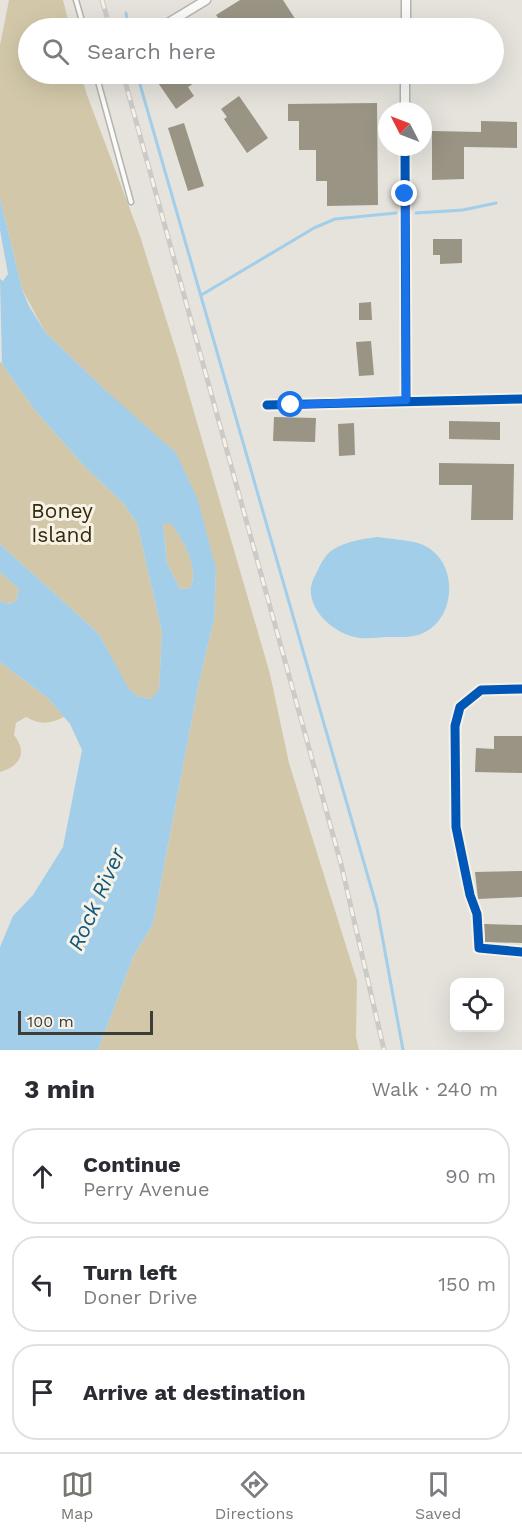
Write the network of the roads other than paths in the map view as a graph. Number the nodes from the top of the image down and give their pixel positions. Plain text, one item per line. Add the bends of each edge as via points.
1 (76, 0) edge
2 (206, 0) edge
3 (406, 0) edge
4 (81, 18) edge
5 (176, 18) edge
6 (406, 18) edge
7 (99, 84) edge
8 (405, 84) edge
9 (405, 102) edge
10 (405, 156) edge
11 (131, 202) dead end
12 (522, 399) edge
13 (406, 400) junction
14 (267, 405) dead end
15 (522, 689) edge
16 (522, 952) edge

1 - 4 lane
2 - 5 street
3 - 6 street
7 - 11 lane
8 - 9 street
10 - 13 street
12 - 13 street
13 - 14 street
15 - 16 street via 481,690 460,707 455,726 456,827 477,914 479,948

